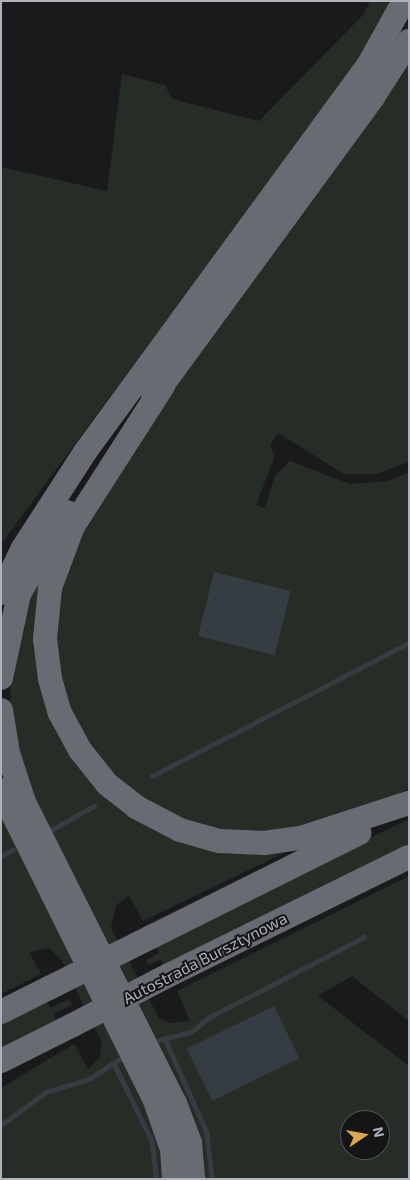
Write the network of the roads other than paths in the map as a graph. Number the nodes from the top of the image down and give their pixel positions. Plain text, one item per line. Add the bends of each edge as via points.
1 (404, 1) edge
2 (409, 41) edge
3 (163, 386) junction
4 (85, 452) junction
5 (1, 559) edge
6 (1, 593) edge
7 (1, 678) edge
8 (1, 710) edge
9 (1, 790) edge
10 (409, 803) edge
11 (409, 809) edge
12 (409, 856) edge
13 (1, 1012) edge
14 (49, 1037) junction
15 (1, 1061) edge
16 (1, 1076) edge
17 (174, 1179) edge
18 (193, 1179) edge

1 - 4 highway via 370,62
2 - 3 highway
3 - 7 highway via 39,554 10,623
3 - 10 highway via 92,493 61,552 50,588 45,639 50,679 76,744 107,784 136,807 180,830 219,840 264,843 301,838
4 - 5 highway via 29,517
4 - 6 highway via 23,548
8 - 18 highway via 8,753 24,802 175,1103 190,1143
9 - 17 highway via 154,1098 172,1150
11 - 13 highway, bridge
12 - 14 highway, Autostrada Bursztynowa, bridge
14 - 15 highway, Autostrada Bursztynowa
14 - 16 highway

